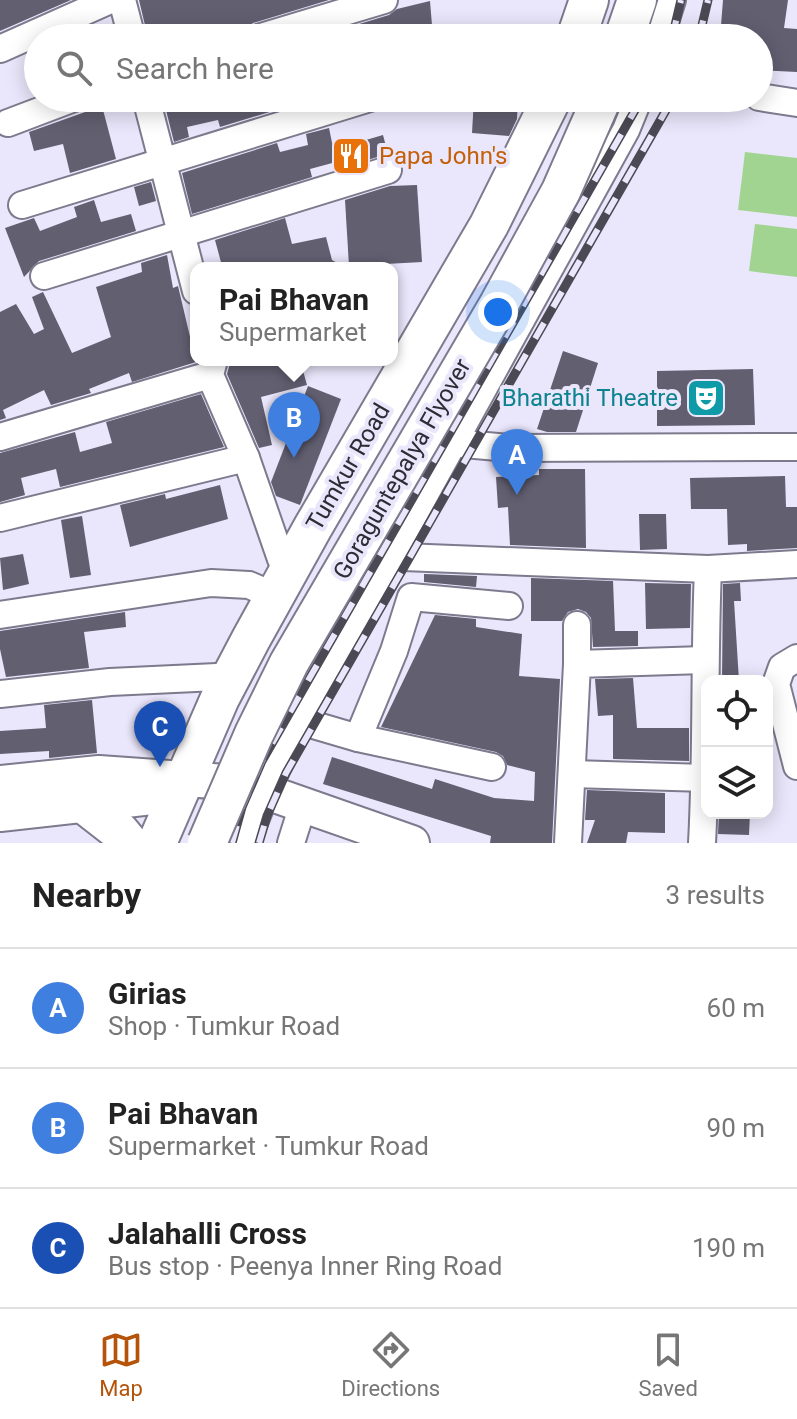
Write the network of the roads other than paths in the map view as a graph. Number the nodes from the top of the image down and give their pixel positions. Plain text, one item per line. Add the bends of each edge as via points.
1 (110, 0) edge
2 (122, 0) edge
3 (384, 0) edge
4 (572, 0) edge
5 (589, 0) edge
6 (612, 0) edge
7 (637, 0) edge
8 (654, 0) edge
9 (672, 0) edge
10 (56, 24) edge
11 (128, 24) edge
12 (304, 24) edge
13 (564, 24) edge
14 (581, 24) edge
15 (604, 24) edge
16 (629, 24) edge
17 (646, 24) edge
18 (664, 24) edge
19 (24, 38) edge
20 (0, 49) edge
21 (773, 99) edge
22 (797, 103) edge
23 (37, 112) edge
24 (149, 112) edge
25 (324, 112) edge
26 (529, 112) edge
27 (545, 112) edge
28 (569, 112) edge
29 (596, 112) edge
30 (613, 112) edge
31 (633, 112) edge
32 (8, 123) dead end
33 (161, 162) junction
34 (388, 170) dead end
35 (22, 205) dead end
36 (181, 235) junction
37 (190, 269) edge
38 (44, 276) dead end
39 (398, 355) edge
40 (392, 366) edge
41 (212, 368) edge
42 (0, 437) edge
43 (453, 443) junction
44 (797, 447) edge
45 (246, 458) junction
46 (0, 518) edge
47 (281, 559) junction
48 (797, 564) edge
49 (377, 567) junction
50 (708, 569) junction
51 (263, 591) junction
52 (411, 597) junction
53 (509, 606) dead end
54 (0, 615) edge
55 (577, 625) dead end
56 (797, 658) edge
57 (704, 660) junction
58 (577, 664) junction
59 (217, 677) junction
60 (0, 694) edge
61 (300, 721) junction
62 (358, 738) junction
63 (705, 747) edge
64 (797, 766) edge
65 (492, 767) dead end
66 (187, 773) junction
67 (572, 774) junction
68 (701, 778) edge
69 (0, 783) edge
70 (267, 794) junction
71 (84, 804) junction
72 (0, 814) edge
73 (703, 819) edge
74 (129, 843) edge
75 (157, 843) edge
76 (182, 843) edge
77 (207, 843) edge
78 (224, 843) edge
79 (246, 843) edge
80 (291, 843) edge
81 (412, 843) edge
82 (568, 843) edge
83 (702, 843) edge

1 - 10 street
2 - 11 street
3 - 12 street
4 - 13 street
5 - 14 highway
6 - 15 highway
7 - 16 highway
8 - 17 highway
9 - 18 street
19 - 20 street
21 - 22 street
23 - 32 street
24 - 33 street
25 - 33 street
26 - 39 street via 492,192
27 - 66 highway, Tumkur Road via 489,225 251,639
28 - 76 highway, Goraguntepalya Flyover via 523,210 254,683
29 - 77 highway, Goraguntepalya Flyover, bridge via 561,191 499,304 289,663
30 - 49 highway
31 - 43 street
33 - 35 street
33 - 36 street
34 - 36 street
36 - 37 street
36 - 38 street
40 - 47 street
41 - 42 street
41 - 45 street
43 - 44 street via 509,448
43 - 49 street
45 - 46 street
45 - 47 street
47 - 51 street
48 - 50 street
49 - 50 street
49 - 52 street
49 - 61 street
49 - 70 highway via 304,667
50 - 57 street
51 - 54 street via 211,583
51 - 59 street
52 - 53 street
52 - 62 street
55 - 58 street
56 - 64 street via 782,667 776,684
57 - 58 street
57 - 63 street
58 - 67 street
59 - 60 street
59 - 66 street
61 - 62 street
61 - 70 street
62 - 65 street
66 - 69 main road via 99,773
66 - 70 main road
66 - 71 main road
66 - 75 highway, Tumkur Road
67 - 68 street
67 - 82 street
70 - 78 highway
70 - 79 street
70 - 80 street
70 - 81 main road
71 - 72 main road
71 - 74 highway
73 - 83 street

